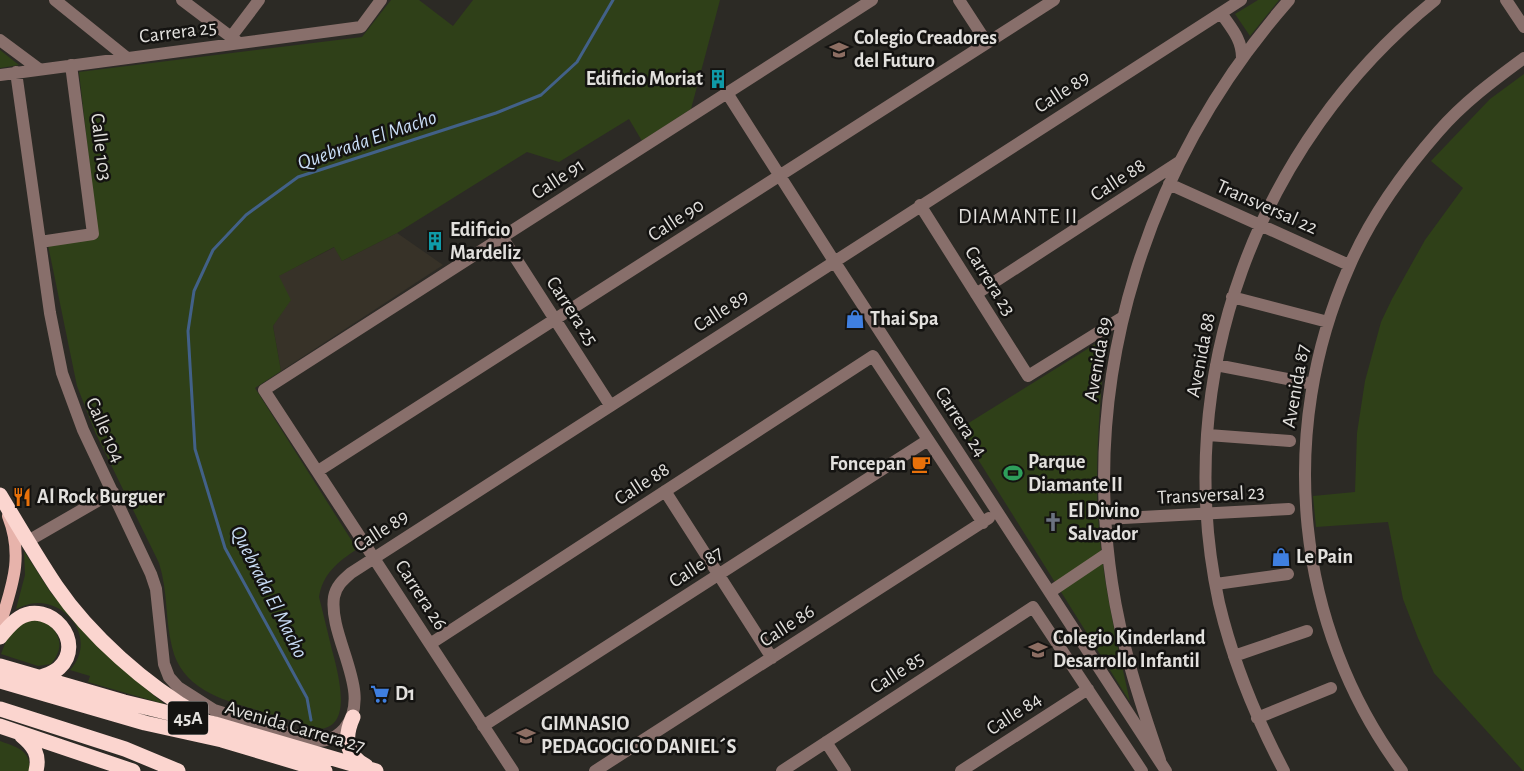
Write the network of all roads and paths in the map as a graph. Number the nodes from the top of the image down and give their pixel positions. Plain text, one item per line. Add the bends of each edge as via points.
1 (55, 0) edge
2 (182, 0) edge
3 (259, 0) edge
4 (381, 0) edge
5 (872, 0) edge
6 (959, 0) edge
7 (1054, 0) edge
8 (1289, 0) edge
9 (1435, 0) edge
10 (1506, 0) edge
11 (1235, 2) edge
12 (1221, 13) junction
13 (1524, 28) edge
14 (0, 40) edge
15 (235, 40) junction
16 (987, 43) junction
17 (127, 58) junction
18 (1242, 58) junction
19 (1524, 58) edge
20 (71, 65) junction
21 (39, 69) junction
22 (16, 72) junction
23 (0, 74) edge
24 (727, 93) junction
25 (1179, 162) junction
26 (780, 175) junction
27 (1169, 184) junction
28 (920, 205) junction
29 (1260, 225) junction
30 (502, 237) junction
31 (40, 242) junction
32 (834, 261) junction
33 (1349, 265) junction
34 (976, 294) junction
35 (1232, 297) junction
36 (1123, 316) junction
37 (555, 320) junction
38 (1328, 322) junction
39 (1216, 365) junction
40 (1313, 384) junction
41 (264, 390) joint
42 (610, 405) junction
43 (1208, 435) junction
44 (928, 440) junction
45 (1290, 441) dead end
46 (318, 472) junction
47 (665, 491) junction
48 (113, 492) junction
49 (0, 496) edge
50 (1289, 510) dead end
51 (998, 513) junction
52 (1207, 514) junction
53 (1105, 519) junction
54 (982, 523) junction
55 (28, 540) junction
56 (1108, 554) junction
57 (375, 557) junction
58 (1288, 574) dead end
59 (719, 575) junction
60 (1216, 584) junction
61 (1050, 592) junction
62 (0, 625) edge
63 (1307, 631) dead end
64 (0, 637) edge
65 (430, 644) junction
66 (1234, 656) junction
67 (772, 658) junction
68 (0, 666) edge
69 (39, 678) junction
70 (0, 681) edge
71 (1330, 688) dead end
72 (1088, 689) junction
73 (1139, 701) junction
74 (0, 709) edge
75 (1126, 709) junction
76 (353, 717) junction
77 (1257, 718) junction
78 (215, 724) junction
79 (0, 726) edge
80 (483, 726) junction
81 (16, 732) junction
82 (826, 742) junction
83 (1163, 766) edge
84 (36, 771) edge
85 (133, 771) edge
86 (178, 771) edge
87 (325, 771) edge
88 (376, 771) edge
89 (513, 771) edge
90 (596, 771) edge
91 (782, 771) edge
92 (845, 771) edge
93 (961, 771) edge
94 (1143, 771) edge
95 (1284, 771) edge
96 (1402, 771) edge

1 - 17 street
2 - 15 street
3 - 15 street
4 - 15 street, Carrera 25 via 361,27
5 - 24 street, Calle 91
6 - 16 street
7 - 16 street, Calle 90
8 - 18 street, Avenida 89
9 - 29 street, Avenida 88 via 1372,58 1322,117 1284,176
10 - 13 street
11 - 12 street, Calle 89
12 - 18 street via 1238,39
12 - 28 street, Calle 89
14 - 21 street
15 - 17 street, Carrera 25
16 - 26 street, Calle 90
17 - 20 street, Carrera 25
18 - 25 street, Avenida 89 via 1208,109
19 - 33 street, Avenida 87 via 1438,131 1401,178
20 - 21 street, Carrera 25
20 - 31 street, Calle 103 via 93,234
21 - 22 street, Carrera 25
22 - 23 street, Carrera 25
22 - 31 street, Calle 104
24 - 26 street, Carrera 24
24 - 30 street, Calle 91
25 - 27 street, Avenida 89
25 - 34 street, Calle 88
26 - 32 street, Carrera 24
26 - 37 street, Calle 90
27 - 29 street, Transversal 22
27 - 36 street, Avenida 89 via 1138,262
28 - 32 street, Calle 89
28 - 34 street, Carrera 23
29 - 33 street, Transversal 22
29 - 35 street, Avenida 88
30 - 37 street, Carrera 25
30 - 41 street, Calle 91
31 - 48 street, Calle 104 via 50,313 66,387 82,430
32 - 42 street, Calle 89
32 - 51 street, Carrera 24
33 - 38 street, Avenida 87
34 - 36 street, Carrera 23 via 1028,376
35 - 38 street
35 - 39 street, Avenida 88
36 - 53 street, Avenida 89 via 1108,408
37 - 42 street, Carrera 25
37 - 46 street, Calle 90
38 - 40 street, Avenida 87
39 - 40 street
39 - 43 street, Avenida 88
40 - 96 street, Avenida 87 via 1305,442 1305,508 1321,598 1351,686
41 - 46 street, Carrera 26
42 - 57 street, Calle 89
43 - 45 street
43 - 52 street, Avenida 88
44 - 47 street, Calle 88 via 873,356
44 - 54 street
44 - 59 street, Calle 87
46 - 57 street, Carrera 26
47 - 59 street
47 - 65 street, Calle 88
48 - 55 street
48 - 76 street, Calle 104 via 156,589 164,664 178,687 220,712 310,740 331,740
49 - 55 highway
49 - 62 main road via 13,529 16,556 12,586
50 - 52 street, Transversal 23
51 - 54 street, Calle 86
51 - 61 street, Carrera 24
52 - 53 street, Transversal 23
52 - 60 street, Avenida 88
53 - 56 street, Avenida 89
54 - 67 street, Calle 86
55 - 78 highway via 52,581 112,650 150,684
56 - 61 street
56 - 73 street, Avenida 89 via 1121,635
57 - 65 street, Carrera 26
57 - 76 street, Calle 89 via 343,579 334,596 334,612 354,692
58 - 60 street
59 - 67 street
59 - 80 street, Calle 87
60 - 66 street, Avenida 88
61 - 75 street, Carrera 24
63 - 66 street
64 - 69 highway via 13,622 29,614 47,615 62,626 68,642 65,660 59,668
65 - 80 street, Carrera 26
66 - 77 street, Avenida 88
67 - 90 street, Calle 86
68 - 69 highway, Avenida Carrera 27 / 45A
69 - 78 highway, Avenida Carrera 27 / 45A
70 - 87 highway, 45A
71 - 77 street
72 - 82 street, Calle 85 via 1033,607
72 - 93 street, Calle 84
72 - 94 street
73 - 75 street via 1135,709
73 - 83 street, Avenida 89
74 - 86 highway via 117,746
75 - 83 street, Carrera 24
76 - 88 highway via 347,732 349,749 359,762
77 - 95 street, Avenida 88
78 - 88 highway, Avenida Carrera 27 / 45A
79 - 81 highway
80 - 89 street, Carrera 26
81 - 84 highway via 37,753
81 - 85 highway
82 - 91 street, Calle 85
82 - 92 street
83 - 94 street

